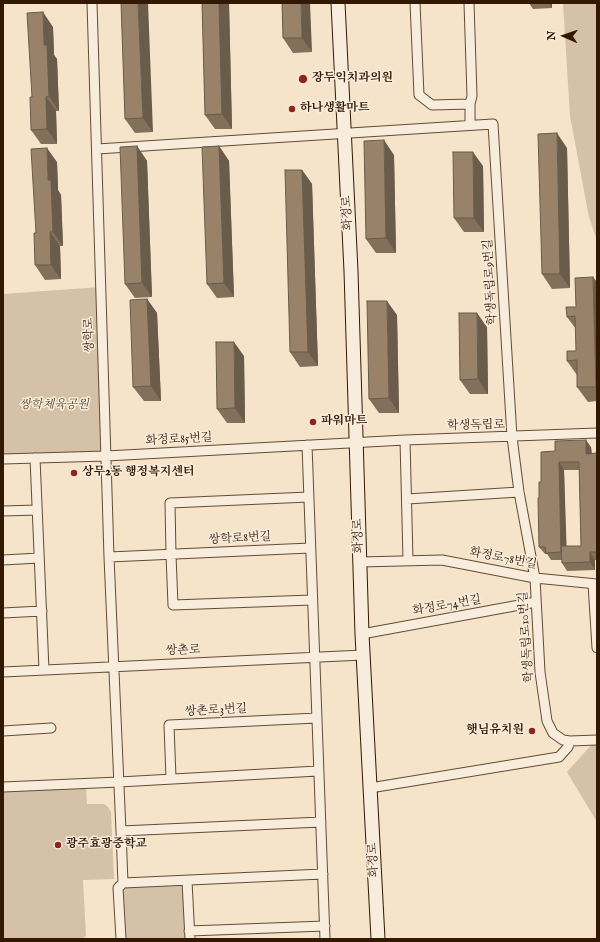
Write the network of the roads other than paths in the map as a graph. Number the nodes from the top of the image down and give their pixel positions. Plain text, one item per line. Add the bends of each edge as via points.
1 (92, 3) edge
2 (338, 3) edge
3 (415, 3) edge
4 (469, 3) edge
5 (470, 104) junction
6 (470, 125) junction
7 (344, 134) junction
8 (96, 149) junction
9 (597, 433) edge
10 (512, 437) junction
11 (405, 440) junction
12 (356, 443) junction
13 (307, 445) junction
14 (106, 456) junction
15 (35, 458) junction
16 (3, 459) edge
17 (519, 492) junction
18 (309, 497) junction
19 (407, 499) junction
20 (37, 510) junction
21 (3, 511) edge
22 (310, 548) junction
23 (171, 555) junction
24 (109, 557) junction
25 (39, 558) junction
26 (3, 560) edge
27 (408, 560) junction
28 (360, 562) junction
29 (535, 578) junction
30 (595, 584) edge
31 (312, 600) junction
32 (536, 602) junction
33 (42, 611) junction
34 (3, 613) edge
35 (362, 634) junction
36 (597, 648) edge
37 (363, 655) junction
38 (314, 658) junction
39 (114, 666) junction
40 (44, 670) junction
41 (3, 672) edge
42 (317, 718) junction
43 (52, 728) dead end
44 (3, 731) edge
45 (597, 740) edge
46 (570, 741) junction
47 (318, 771) junction
48 (170, 778) junction
49 (119, 782) junction
50 (3, 787) edge
51 (370, 788) junction
52 (321, 822) junction
53 (121, 831) junction
54 (323, 874) junction
55 (187, 881) junction
56 (122, 883) junction
57 (325, 926) junction
58 (189, 935) edge
59 (121, 939) edge
60 (325, 939) edge
61 (378, 939) edge

1 - 8 street, 쌍학로
2 - 7 street, 화정로
3 - 5 street via 419,94 432,105
4 - 5 street via 472,96
5 - 6 street
6 - 7 street
6 - 10 street, 학생독립로9번길 via 493,124
7 - 8 street
7 - 12 street, 화정로
8 - 14 street, 쌍학로
9 - 10 street, 학생독립로
10 - 11 street, 학생독립로
10 - 17 street, 학생독립로10번길
11 - 12 street, 학생독립로
11 - 19 street
12 - 13 street, 화정로85번길
12 - 28 street, 화정로
13 - 14 street, 화정로85번길
13 - 18 street
14 - 15 street, 화정로85번길
14 - 24 street, 쌍학로
15 - 16 street, 화정로85번길
15 - 20 street
17 - 19 street
17 - 29 street, 학생독립로10번길
18 - 22 street
18 - 23 street via 170,503
19 - 27 street
20 - 21 street
20 - 25 street
22 - 23 street, 쌍학로8번길
22 - 31 street
23 - 24 street, 쌍학로8번길
23 - 31 street via 173,606
24 - 39 street, 쌍학로
25 - 26 street
25 - 33 street
27 - 28 street, 화정로78번길
27 - 29 street, 화정로78번길 via 442,560
28 - 35 street, 화정로
29 - 30 street, 화정로78번길
29 - 32 street, 학생독립로10번길
30 - 36 street, 화정로78번길
31 - 38 street
32 - 35 street, 화정로74번길
32 - 46 street, 학생독립로10번길 via 540,672 547,721 553,733 562,740
33 - 34 street
33 - 40 street
35 - 37 street, 화정로
37 - 38 street, 쌍촌로
37 - 51 street, 화정로
38 - 39 street, 쌍촌로
38 - 42 street
39 - 40 street, 쌍촌로
39 - 49 street, 쌍학로
40 - 41 street, 쌍촌로
42 - 47 street
42 - 48 street, 쌍촌로3번길 via 169,725
43 - 44 street
45 - 46 street, 학생독립로10번길
46 - 51 street via 560,757
47 - 48 street
47 - 52 street
48 - 49 street
49 - 50 street
49 - 53 street, 쌍학로
51 - 61 street, 화정로
52 - 53 street
52 - 54 street
53 - 56 street, 쌍학로
54 - 55 street
54 - 57 street
55 - 56 street
55 - 58 street
56 - 59 street, 쌍학로 via 118,888
57 - 58 street
57 - 60 street

